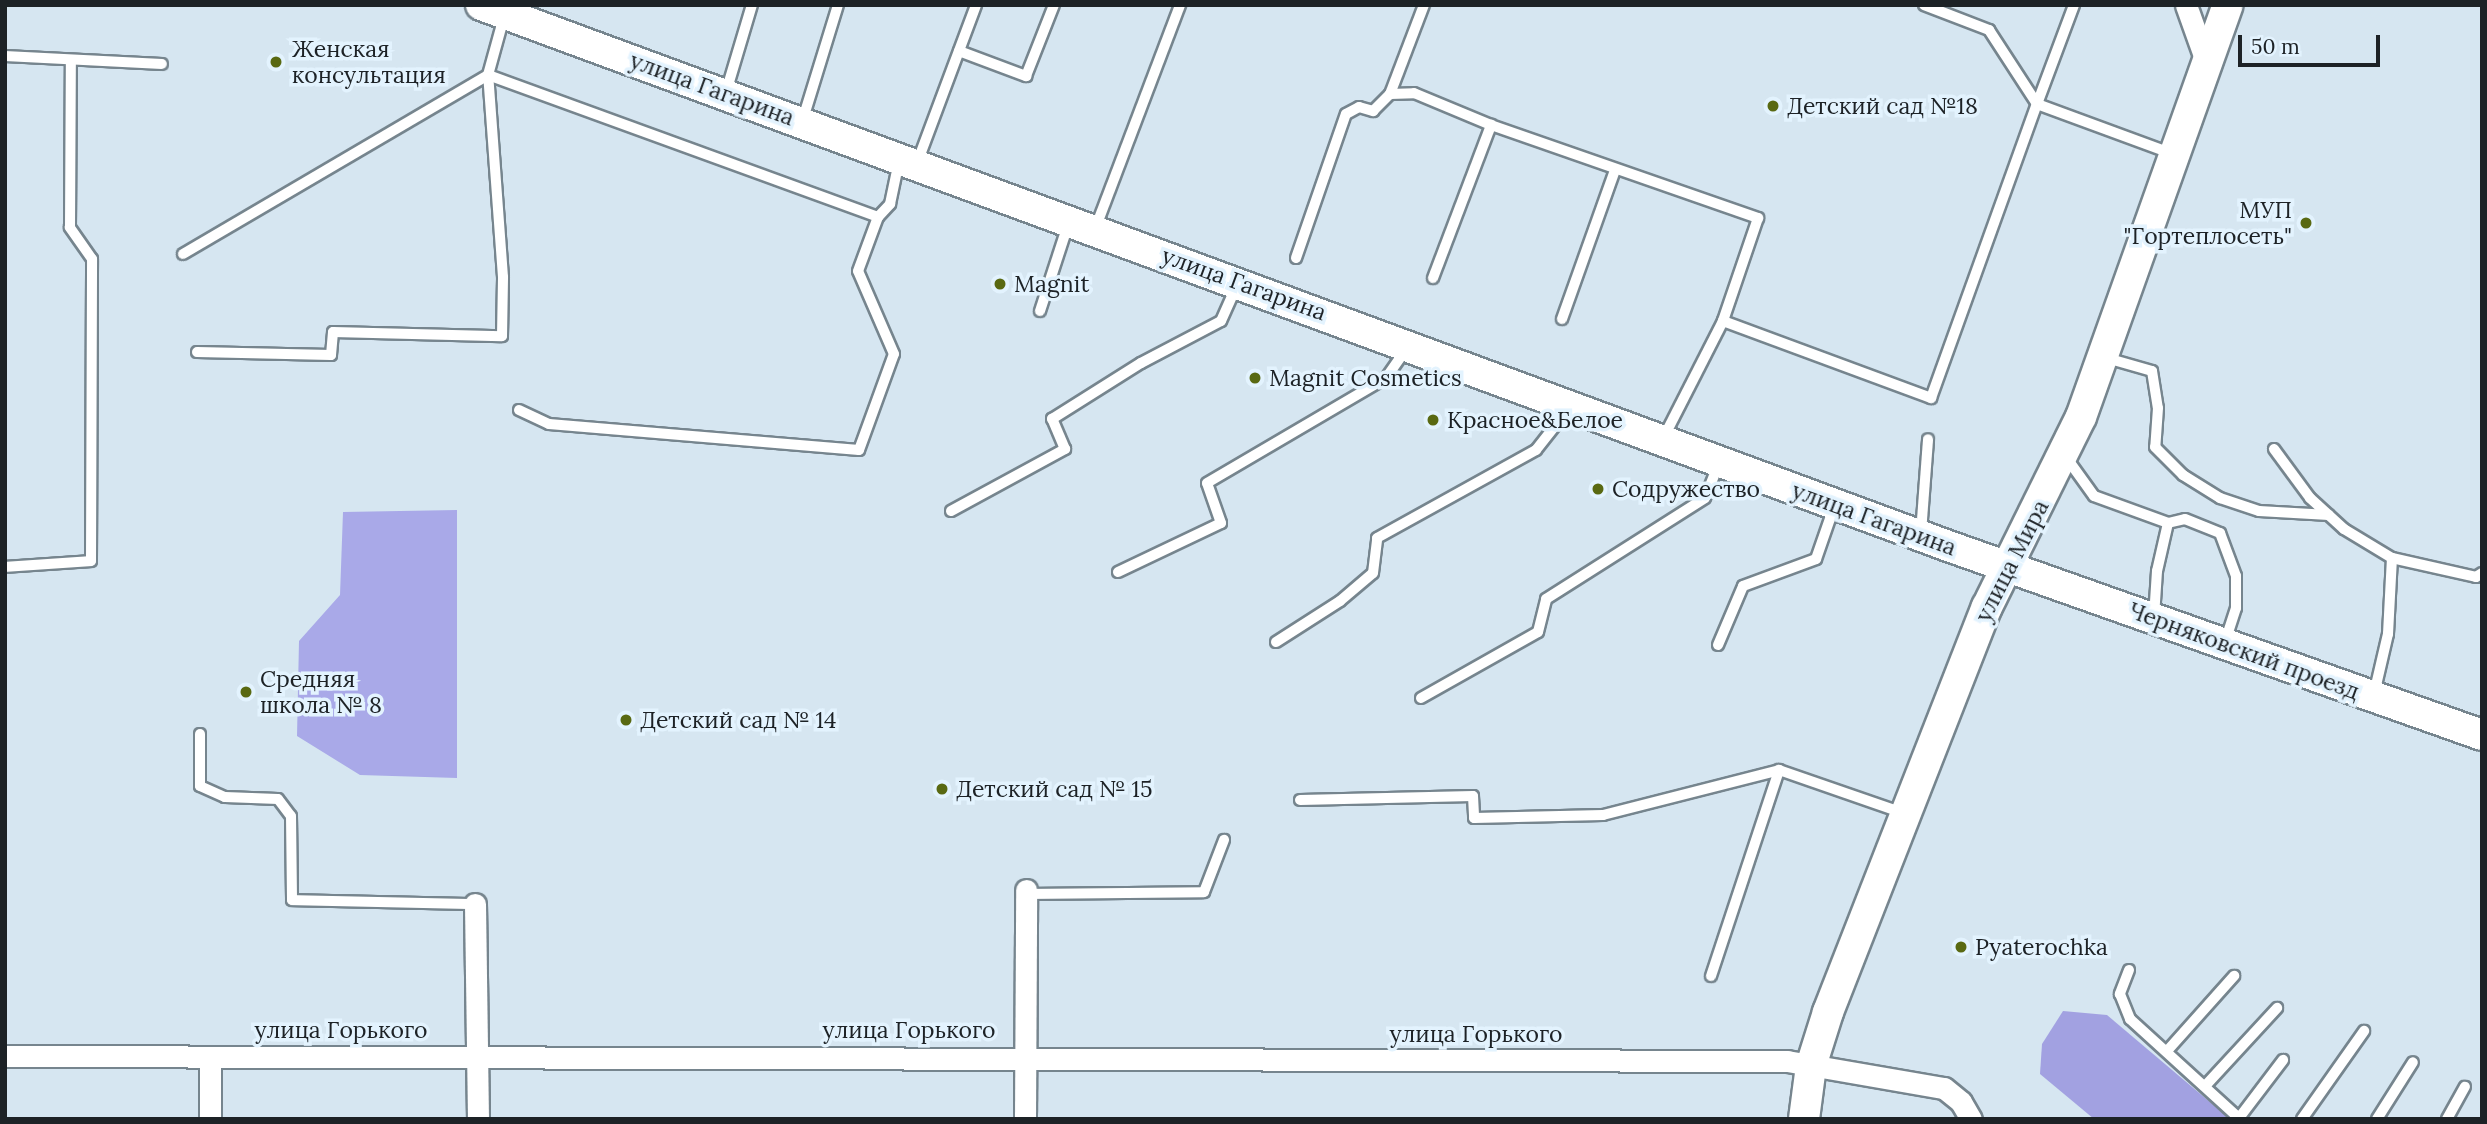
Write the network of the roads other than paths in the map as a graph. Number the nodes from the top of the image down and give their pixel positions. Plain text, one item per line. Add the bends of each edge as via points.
1 (752, 5) edge
2 (838, 5) edge
3 (976, 5) edge
4 (1054, 5) edge
5 (1180, 5) edge
6 (1423, 5) edge
7 (1924, 5) edge
8 (2074, 5) edge
9 (2186, 5) edge
10 (2228, 5) edge
11 (493, 10) edge
12 (959, 51) junction
13 (5, 56) edge
14 (71, 60) junction
15 (162, 64) dead end
16 (2207, 64) junction
17 (488, 75) junction
18 (725, 94) junction
19 (1390, 94) junction
20 (2037, 104) junction
21 (802, 122) junction
22 (1491, 125) junction
23 (2174, 155) junction
24 (908, 161) junction
25 (1615, 170) junction
26 (878, 218) junction
27 (1083, 224) junction
28 (183, 254) dead end
29 (1296, 258) dead end
30 (1433, 278) dead end
31 (1239, 282) junction
32 (1040, 311) dead end
33 (1562, 319) dead end
34 (1723, 321) junction
35 (1408, 345) junction
36 (197, 352) dead end
37 (2103, 357) junction
38 (1571, 406) junction
39 (519, 410) dead end
40 (1928, 439) dead end
41 (1663, 440) junction
42 (2274, 449) dead end
43 (2064, 455) junction
44 (1720, 461) junction
45 (1835, 504) junction
46 (951, 511) dead end
47 (2329, 515) junction
48 (2168, 523) junction
49 (1920, 536) junction
50 (2392, 558) junction
51 (2006, 566) junction
52 (5, 567) edge
53 (1118, 572) dead end
54 (2482, 573) edge
55 (2154, 619) junction
56 (1276, 642) dead end
57 (2224, 644) junction
58 (1718, 645) dead end
59 (2374, 697) junction
60 (1421, 698) dead end
61 (200, 734) dead end
62 (2482, 735) edge
63 (1779, 770) junction
64 (1300, 800) dead end
65 (1906, 814) junction
66 (1224, 841) dead end
67 (1025, 892) joint
68 (475, 904) joint
69 (2129, 970) dead end
70 (1711, 976) dead end
71 (2234, 976) dead end
72 (2277, 1008) dead end
73 (2364, 1031) dead end
74 (2167, 1051) junction
75 (5, 1056) edge
76 (477, 1056) junction
77 (210, 1057) junction
78 (1024, 1057) junction
79 (2283, 1060) dead end
80 (2413, 1062) dead end
81 (1811, 1066) junction
82 (2206, 1085) junction
83 (2465, 1087) dead end
84 (2240, 1118) edge
85 (210, 1119) edge
86 (478, 1119) edge
87 (1024, 1119) edge
88 (1804, 1119) edge
89 (1970, 1119) edge
90 (2302, 1119) edge
91 (2377, 1119) edge
92 (2447, 1119) edge

1 - 18 lane
2 - 21 lane
3 - 12 lane
4 - 12 lane via 1026,76
5 - 27 lane
6 - 19 lane
7 - 20 lane via 1989,30
8 - 20 lane
9 - 16 street
10 - 16 main road, улица Мира
11 - 17 lane
11 - 18 main road, улица Гагарина
12 - 24 lane
13 - 14 lane
14 - 15 lane
14 - 52 lane via 69,227 92,259 92,561
16 - 23 main road, улица Мира
17 - 26 lane
17 - 28 lane
17 - 36 lane via 503,277 502,336 333,332 331,355
18 - 21 main road, улица Гагарина
19 - 22 lane via 1414,93
19 - 29 lane via 1373,111 1359,107 1346,114
20 - 23 lane
20 - 34 lane via 1931,398
21 - 24 main road, улица Гагарина
22 - 25 lane
22 - 30 lane
23 - 37 main road, улица Мира
24 - 26 lane via 890,204
24 - 27 main road, улица Гагарина
25 - 33 lane
25 - 34 lane via 1758,218
26 - 39 lane via 858,271 894,354 859,450 549,424
27 - 31 main road, улица Гагарина
27 - 32 lane
31 - 35 main road, улица Гагарина
31 - 46 lane via 1221,321 1052,418 1065,449
34 - 41 lane
35 - 38 main road, улица Гагарина
35 - 53 lane via 1386,378 1208,483 1222,523
37 - 43 main road, улица Мира
37 - 47 lane via 2152,371 2158,408 2155,447 2183,475 2220,498 2259,511
38 - 41 main road, улица Гагарина
38 - 56 lane via 1536,450 1377,538 1373,573
40 - 49 lane
41 - 44 main road, улица Гагарина
42 - 47 lane via 2310,498
43 - 48 lane via 2094,496
43 - 51 main road, улица Мира
44 - 45 main road, улица Гагарина
44 - 60 lane via 1705,498 1546,599 1538,632
45 - 49 main road, улица Гагарина
45 - 58 lane via 1816,559 1743,586
47 - 50 lane
48 - 55 lane via 2157,571
48 - 57 lane via 2185,519 2220,533 2236,587 2236,608
49 - 51 main road, улица Гагарина
50 - 54 lane via 2476,578
50 - 59 lane via 2388,634
51 - 55 main road, Черняковский проезд
51 - 65 main road, улица Мира via 1961,668
55 - 57 main road, Черняковский проезд
57 - 59 main road, Черняковский проезд
59 - 62 main road, Черняковский проезд
61 - 68 lane via 200,786 225,797 278,799 291,816 292,900
63 - 64 lane via 1603,815 1474,818 1473,796
63 - 65 lane
63 - 70 lane
65 - 81 main road, улица Мира
66 - 67 lane via 1204,892
67 - 78 street
68 - 76 street
69 - 74 lane via 2120,994 2130,1019
71 - 74 lane
72 - 82 lane
73 - 90 lane
74 - 82 lane
75 - 77 street, улица Горького
76 - 77 street, улица Горького
76 - 78 street, улица Горького
76 - 86 street
77 - 85 street
78 - 81 street, улица Горького via 1744,1060
78 - 87 street
79 - 84 lane
80 - 91 lane
81 - 88 main road, улица Мира
81 - 89 street, улица Горького via 1944,1088 1961,1102
82 - 84 lane
83 - 92 lane

